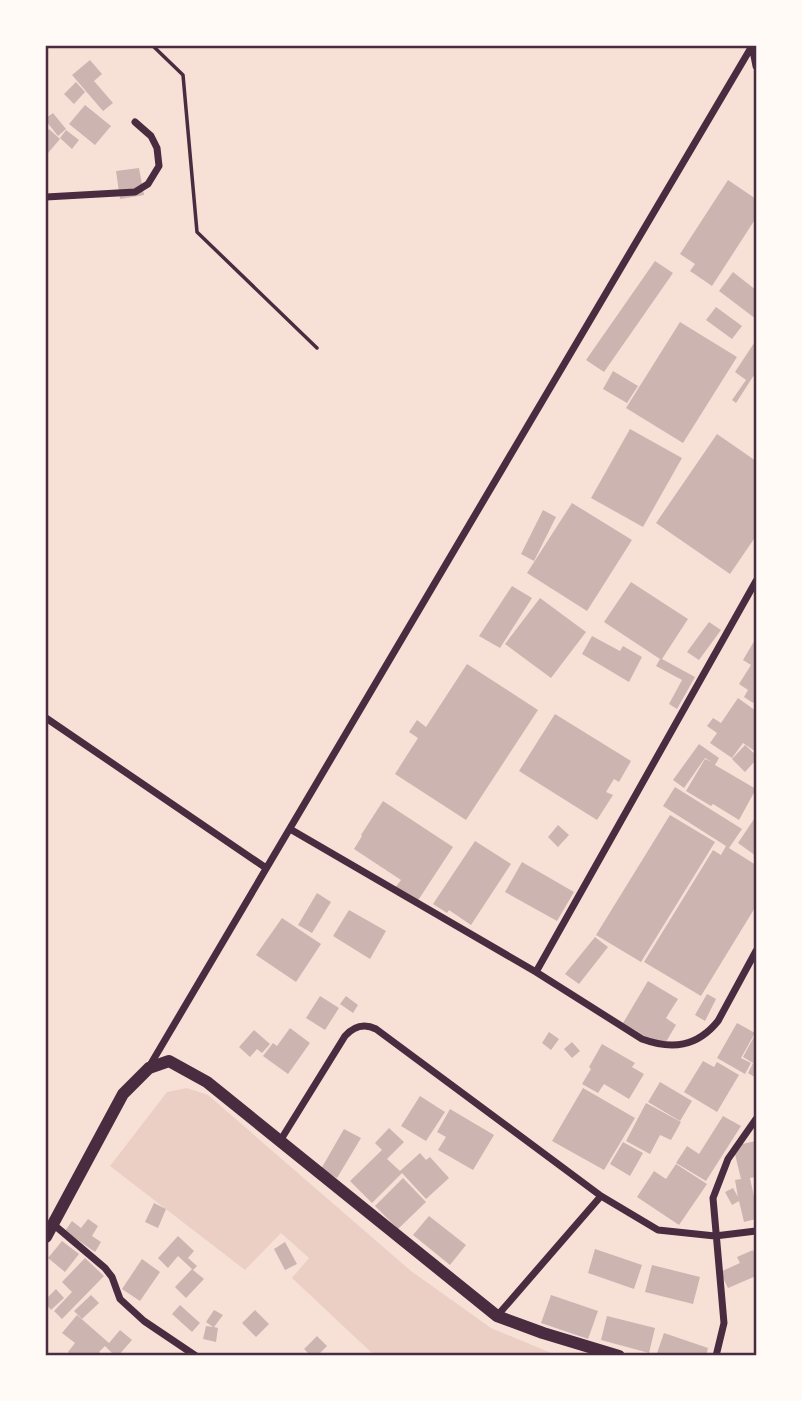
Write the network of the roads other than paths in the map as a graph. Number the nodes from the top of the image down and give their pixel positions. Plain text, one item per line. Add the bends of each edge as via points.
1 (752, 46) edge
2 (757, 66) edge
3 (135, 122) dead end
4 (46, 197) edge
5 (757, 581) edge
6 (46, 718) edge
7 (290, 829) junction
8 (267, 868) junction
9 (757, 951) edge
10 (536, 972) junction
11 (149, 1068) junction
12 (757, 1119) edge
13 (280, 1141) junction
14 (601, 1196) junction
15 (53, 1224) junction
16 (757, 1231) edge
17 (715, 1236) junction
18 (46, 1237) edge
19 (497, 1315) junction
20 (196, 1356) edge
21 (618, 1356) edge
22 (716, 1356) edge

1 - 2 street
1 - 7 street
3 - 4 street via 157,148 159,166 148,184 135,192
5 - 10 street
6 - 8 street
7 - 8 street
7 - 10 street
8 - 11 street
9 - 10 street via 711,1030 693,1042 669,1046 642,1040
11 - 13 street via 169,1060 207,1082
11 - 15 street via 123,1094
12 - 17 street via 728,1159 713,1198
13 - 14 street via 345,1036 367,1026
13 - 19 street
14 - 17 street via 658,1230
14 - 19 street
15 - 18 street
15 - 20 street via 106,1268 120,1299
16 - 17 street
17 - 22 street via 724,1323
19 - 21 street

